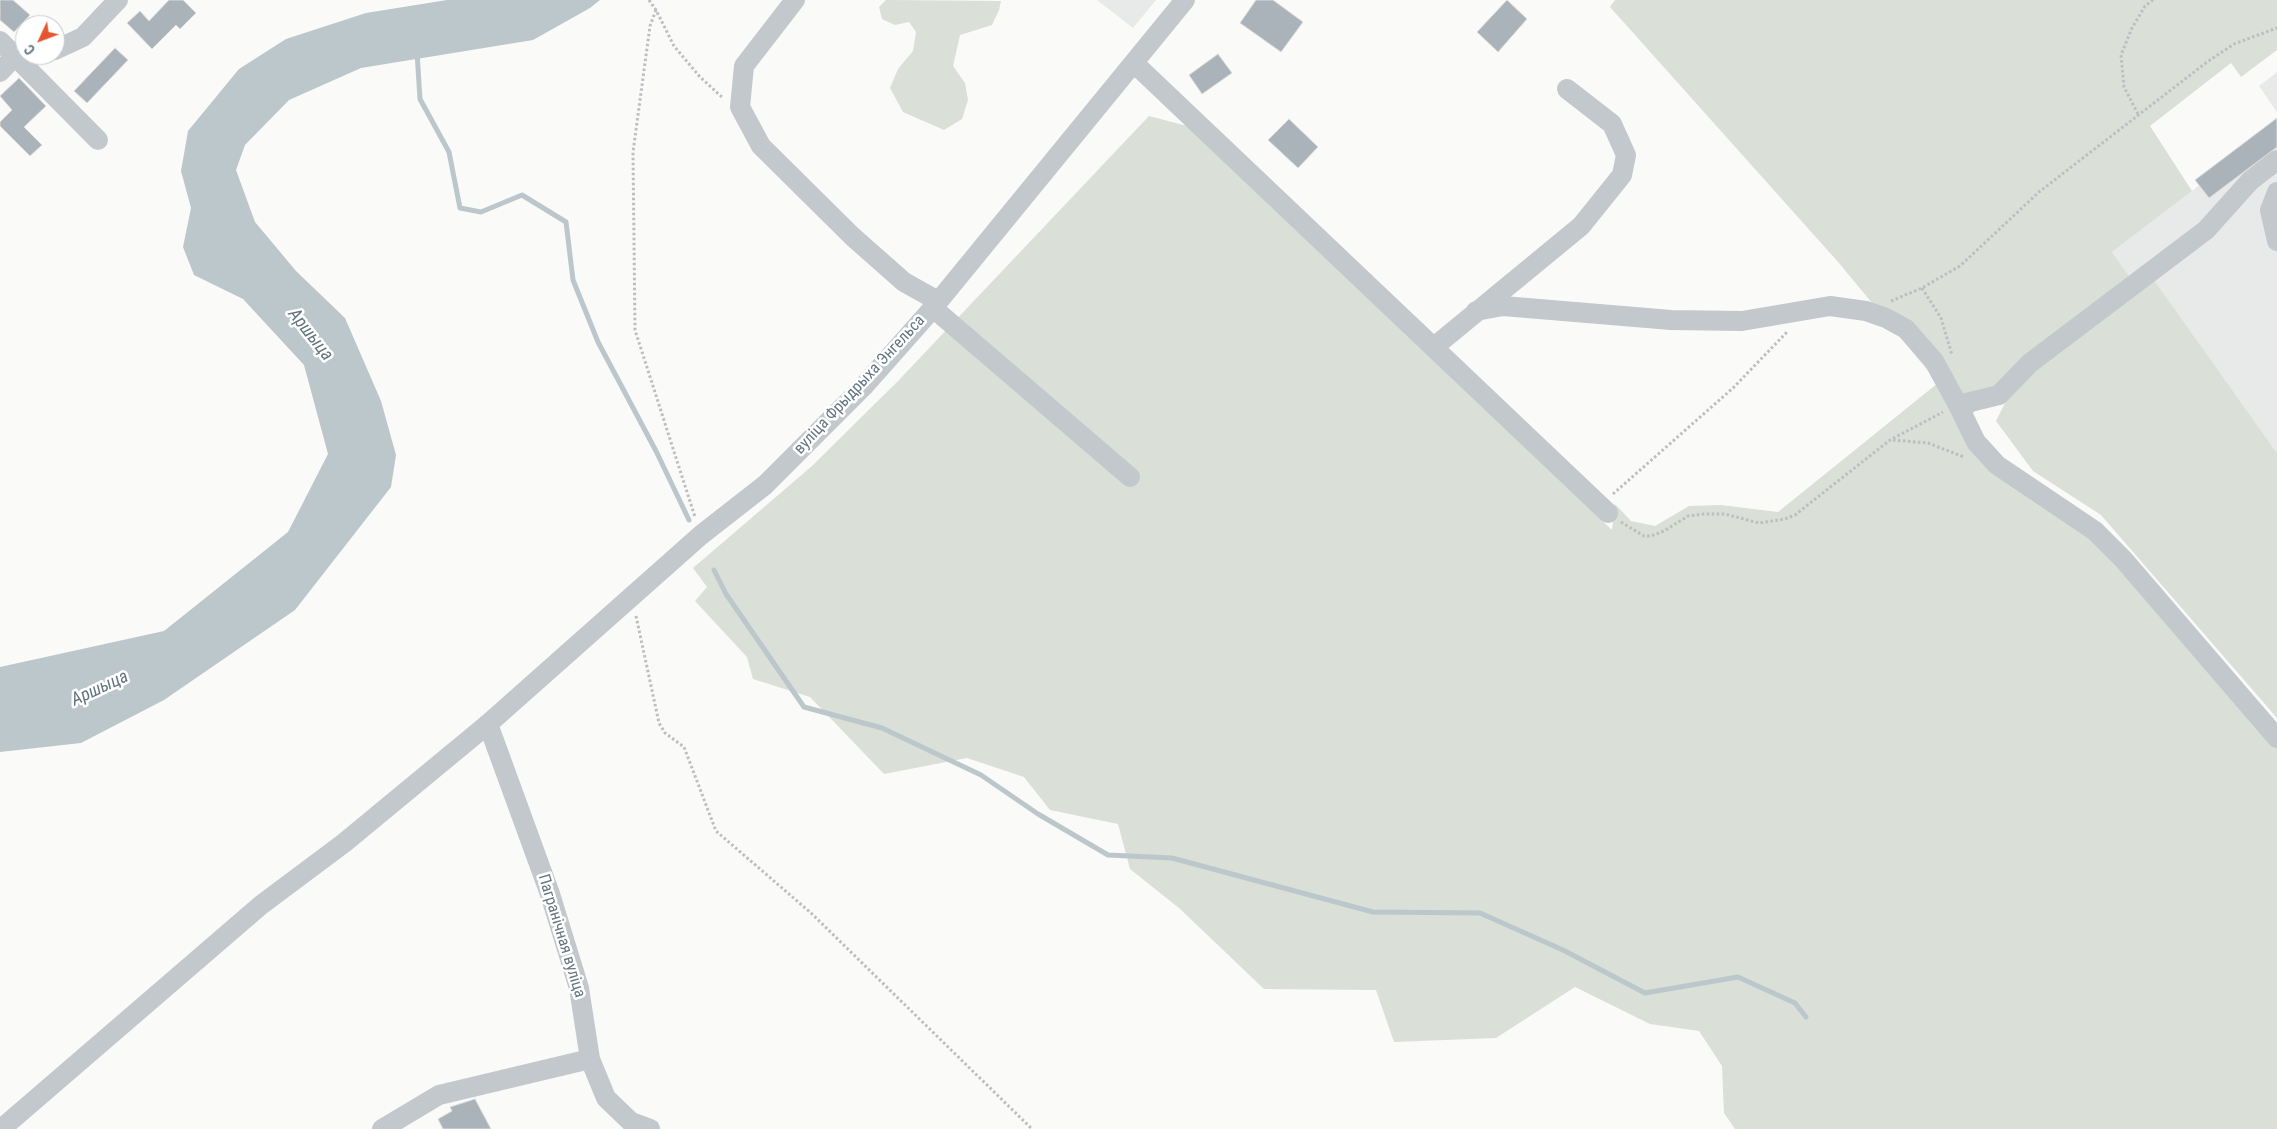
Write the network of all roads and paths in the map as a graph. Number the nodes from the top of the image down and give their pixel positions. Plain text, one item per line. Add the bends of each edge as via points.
1 (118, 0) edge
2 (649, 0) edge
3 (795, 0) edge
4 (1185, 0) edge
5 (2153, 0) edge
6 (656, 10) junction
7 (2277, 28) edge
8 (0, 41) edge
9 (65, 46) edge
10 (15, 52) edge
11 (15, 61) edge
12 (1134, 63) junction
13 (29, 65) edge
14 (0, 72) edge
15 (1567, 88) dead end
16 (740, 107) junction
17 (2138, 114) junction
18 (98, 140) dead end
19 (2277, 160) edge
20 (2277, 192) edge
21 (2277, 241) edge
22 (935, 304) junction
23 (1476, 311) junction
24 (1866, 311) junction
25 (1790, 330) dead end
26 (1434, 347) junction
27 (1958, 405) junction
28 (1890, 440) junction
29 (1974, 460) dead end
30 (1130, 477) dead end
31 (1604, 509) junction
32 (701, 535) junction
33 (632, 596) junction
34 (488, 724) junction
35 (2277, 738) edge
36 (590, 1059) junction
37 (1, 1129) edge
38 (382, 1129) edge
39 (650, 1129) edge
40 (1032, 1129) edge

1 - 9 street via 83,38
2 - 6 path
3 - 16 street via 744,66
4 - 12 street, вуліца Фрыдрыха Энгельса
5 - 17 path via 2145,6 2132,28 2121,55 2124,87
6 - 16 path via 674,46 700,77 728,102
6 - 32 path via 650,26 633,152 635,330
7 - 17 path via 2234,44
8 - 10 street
11 - 14 street
12 - 22 street, вуліца Фрыдрыха Энгельса
12 - 26 street
13 - 18 street
15 - 23 street via 1612,124 1626,155 1622,175 1581,226
16 - 22 street via 761,146 853,237 904,282
17 - 24 path via 2039,192 1960,266 1922,288
19 - 27 street via 2250,181 2206,230 2030,363 1999,395
20 - 21 street via 2270,210
22 - 30 street
22 - 32 street, вуліца Фрыдрыха Энгельса via 863,387 765,485
23 - 24 street via 1504,306 1672,320 1742,321 1830,306
23 - 26 street
24 - 27 street via 1906,329 1934,360
25 - 31 path
26 - 31 street
27 - 28 path
27 - 35 street via 1976,442 1997,465 2095,531 2123,559
28 - 29 path via 1928,443
28 - 31 path via 1795,515 1772,522 1759,523 1715,513 1688,516 1664,532 1644,536
32 - 33 street, вуліца Фрыдрыха Энгельса
33 - 34 street, вуліца Фрыдрыха Энгельса
33 - 40 path via 658,723 684,746 716,831 811,913
34 - 36 street, Пагранічная вуліца via 550,894 579,988
34 - 37 street, вуліца Фрыдрыха Энгельса via 344,843 261,905
36 - 38 street via 438,1095
36 - 39 street, Пагранічная вуліца via 606,1098 631,1122

